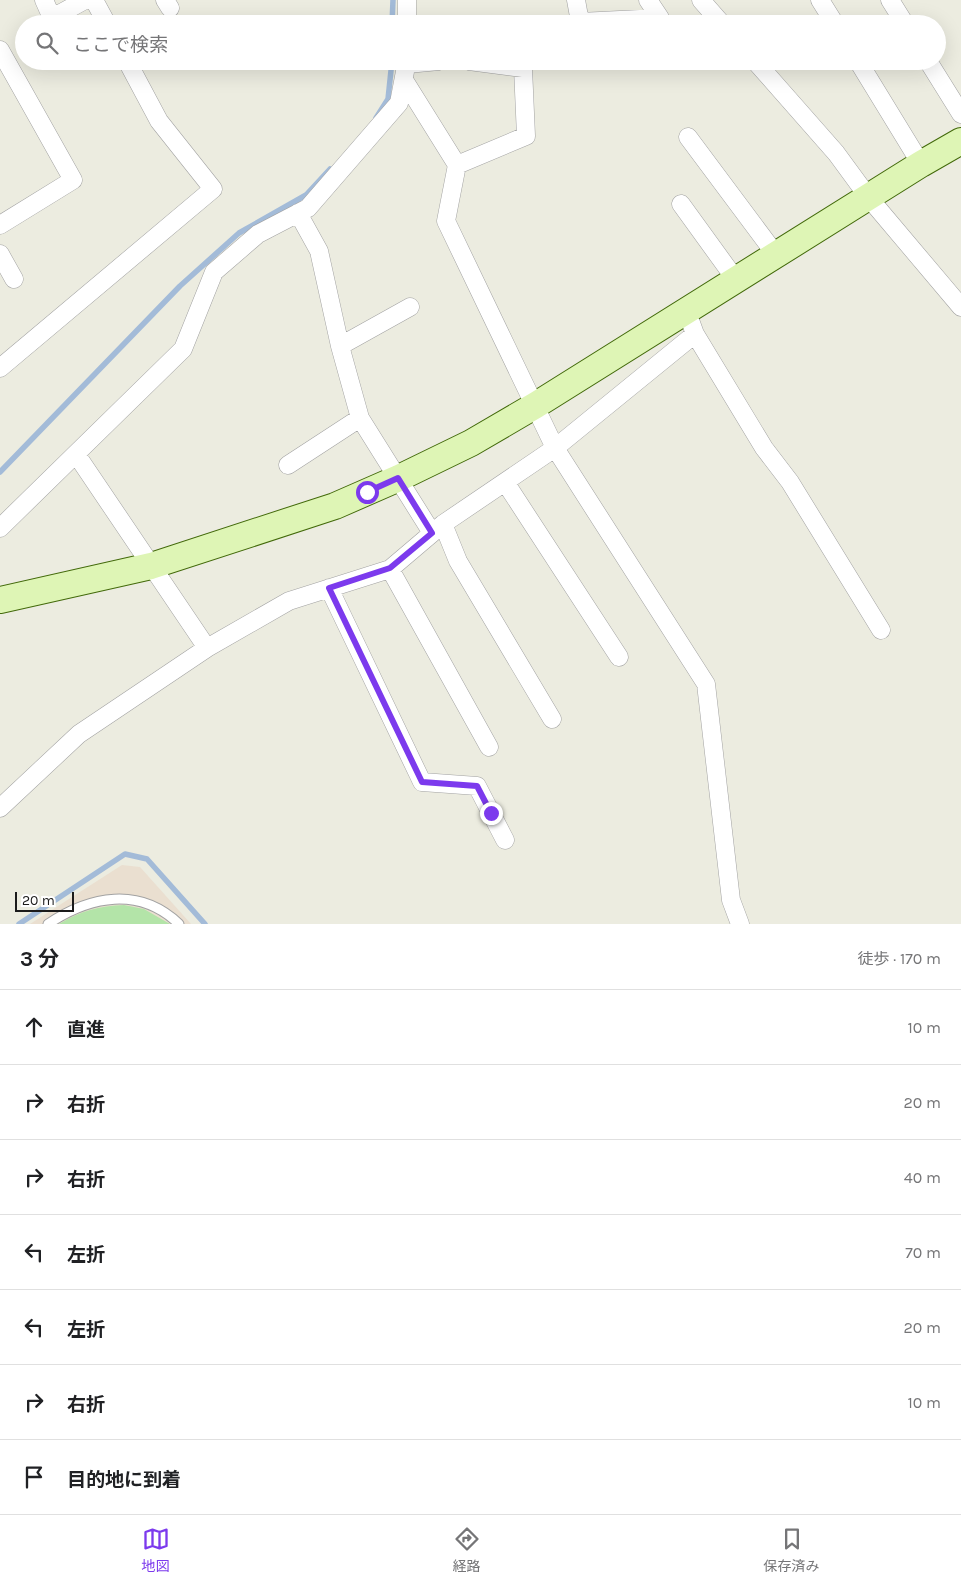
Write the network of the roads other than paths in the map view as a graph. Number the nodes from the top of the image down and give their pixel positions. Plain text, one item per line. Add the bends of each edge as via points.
1 (44, 0) edge
2 (85, 0) edge
3 (94, 0) edge
4 (408, 0) edge
5 (576, 0) edge
6 (648, 0) edge
7 (701, 0) edge
8 (820, 0) edge
9 (890, 0) edge
10 (51, 15) edge
11 (58, 15) edge
12 (102, 15) edge
13 (407, 15) edge
14 (579, 15) edge
15 (658, 15) edge
16 (714, 15) edge
17 (829, 15) edge
18 (899, 15) edge
19 (1, 54) edge
20 (132, 70) edge
21 (406, 70) edge
22 (407, 70) edge
23 (523, 70) edge
24 (763, 70) edge
25 (864, 70) edge
26 (934, 70) edge
27 (961, 114) edge
28 (688, 137) dead end
29 (961, 141) edge
30 (921, 164) junction
31 (457, 165) junction
32 (869, 198) junction
33 (681, 204) dead end
34 (298, 213) junction
35 (0, 225) edge
36 (0, 254) edge
37 (776, 256) junction
38 (14, 279) dead end
39 (736, 280) junction
40 (961, 307) edge
41 (410, 308) dead end
42 (691, 322) junction
43 (340, 346) junction
44 (0, 368) edge
45 (536, 405) junction
46 (360, 418) junction
47 (555, 448) junction
48 (76, 454) junction
49 (288, 465) dead end
50 (398, 478) junction
51 (504, 482) junction
52 (0, 528) edge
53 (438, 528) junction
54 (151, 566) junction
55 (390, 568) junction
56 (329, 588) junction
57 (0, 600) edge
58 (881, 630) dead end
59 (207, 648) junction
60 (619, 657) dead end
61 (552, 719) dead end
62 (489, 747) dead end
63 (0, 808) edge
64 (504, 840) dead end
65 (48, 924) edge
66 (179, 924) edge
67 (740, 924) edge

1 - 10 street
2 - 11 street
3 - 12 street
4 - 13 street
5 - 14 street
6 - 15 street
7 - 16 street
8 - 17 street
9 - 18 street
19 - 35 street via 73,180
20 - 44 street via 159,121 213,189
21 - 34 street via 399,103 308,208
22 - 31 street
23 - 31 street via 526,136
24 - 32 street via 836,153
25 - 30 street
26 - 27 street
28 - 37 street
29 - 30 street
30 - 32 street
31 - 45 street via 446,221
32 - 37 street
32 - 40 street
33 - 39 street
34 - 43 street via 320,251
34 - 48 street via 258,234 214,272 182,349
36 - 38 street
37 - 39 street
39 - 42 street
41 - 43 street
42 - 45 street
42 - 47 street
42 - 58 street via 764,448 790,482
43 - 46 street
45 - 47 street
45 - 50 street via 471,443
46 - 49 street
46 - 50 street
47 - 51 street
47 - 67 street via 706,684 731,900
48 - 52 street
48 - 54 street
50 - 53 street
50 - 54 street via 335,506
51 - 53 street
51 - 60 street
53 - 55 street
53 - 61 street
54 - 57 street
54 - 59 street
55 - 56 street
55 - 62 street
56 - 59 street via 289,602
56 - 64 street via 422,782 477,786
59 - 63 street via 79,734
65 - 66 lane via 82,905 106,899 132,899 153,906

